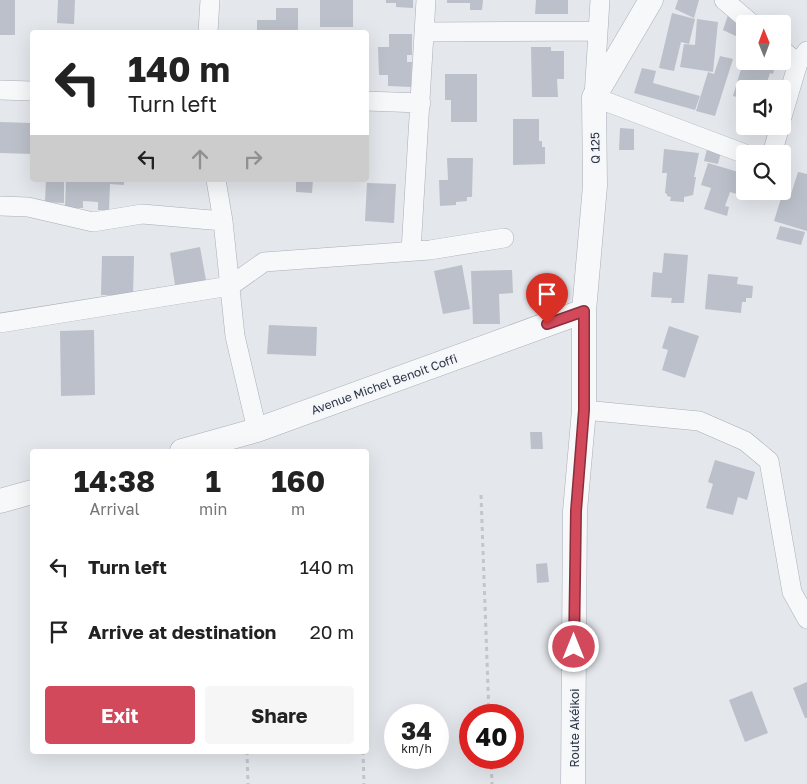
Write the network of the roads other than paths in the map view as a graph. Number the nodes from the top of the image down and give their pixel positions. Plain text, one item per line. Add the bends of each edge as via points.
1 (210, 0) edge
2 (426, 0) edge
3 (600, 0) edge
4 (651, 0) edge
5 (724, 0) edge
6 (742, 15) edge
7 (208, 30) edge
8 (597, 31) junction
9 (425, 32) junction
10 (802, 57) edge
11 (0, 90) edge
12 (791, 90) edge
13 (30, 91) edge
14 (594, 97) junction
15 (369, 101) edge
16 (421, 103) junction
17 (736, 151) edge
18 (216, 182) edge
19 (0, 206) edge
20 (223, 221) junction
21 (504, 238) dead end
22 (411, 252) junction
23 (230, 286) junction
24 (584, 311) junction
25 (0, 322) edge
26 (584, 410) junction
27 (257, 430) junction
28 (189, 449) edge
29 (30, 493) edge
30 (0, 501) edge
31 (807, 619) edge
32 (574, 784) edge

1 - 7 street
2 - 9 street
3 - 8 street
4 - 14 street
5 - 6 street
8 - 9 street
8 - 14 street
9 - 16 street
10 - 12 street
11 - 13 street
14 - 17 street
14 - 24 street, Q 125 via 595,186
15 - 16 street
16 - 22 street
18 - 20 street
19 - 20 street via 28,207 93,222 142,214
20 - 23 street
21 - 22 street
22 - 23 street via 264,262
23 - 25 street
23 - 27 street via 235,336
24 - 26 street, Route Akéikoi
24 - 27 street, Avenue Michel Benoit Coffi
26 - 31 street via 699,421 745,442 769,461 792,592
26 - 32 street, Route Akéikoi via 576,511
27 - 28 street, Avenue Michel Benoit Coffi
29 - 30 street

